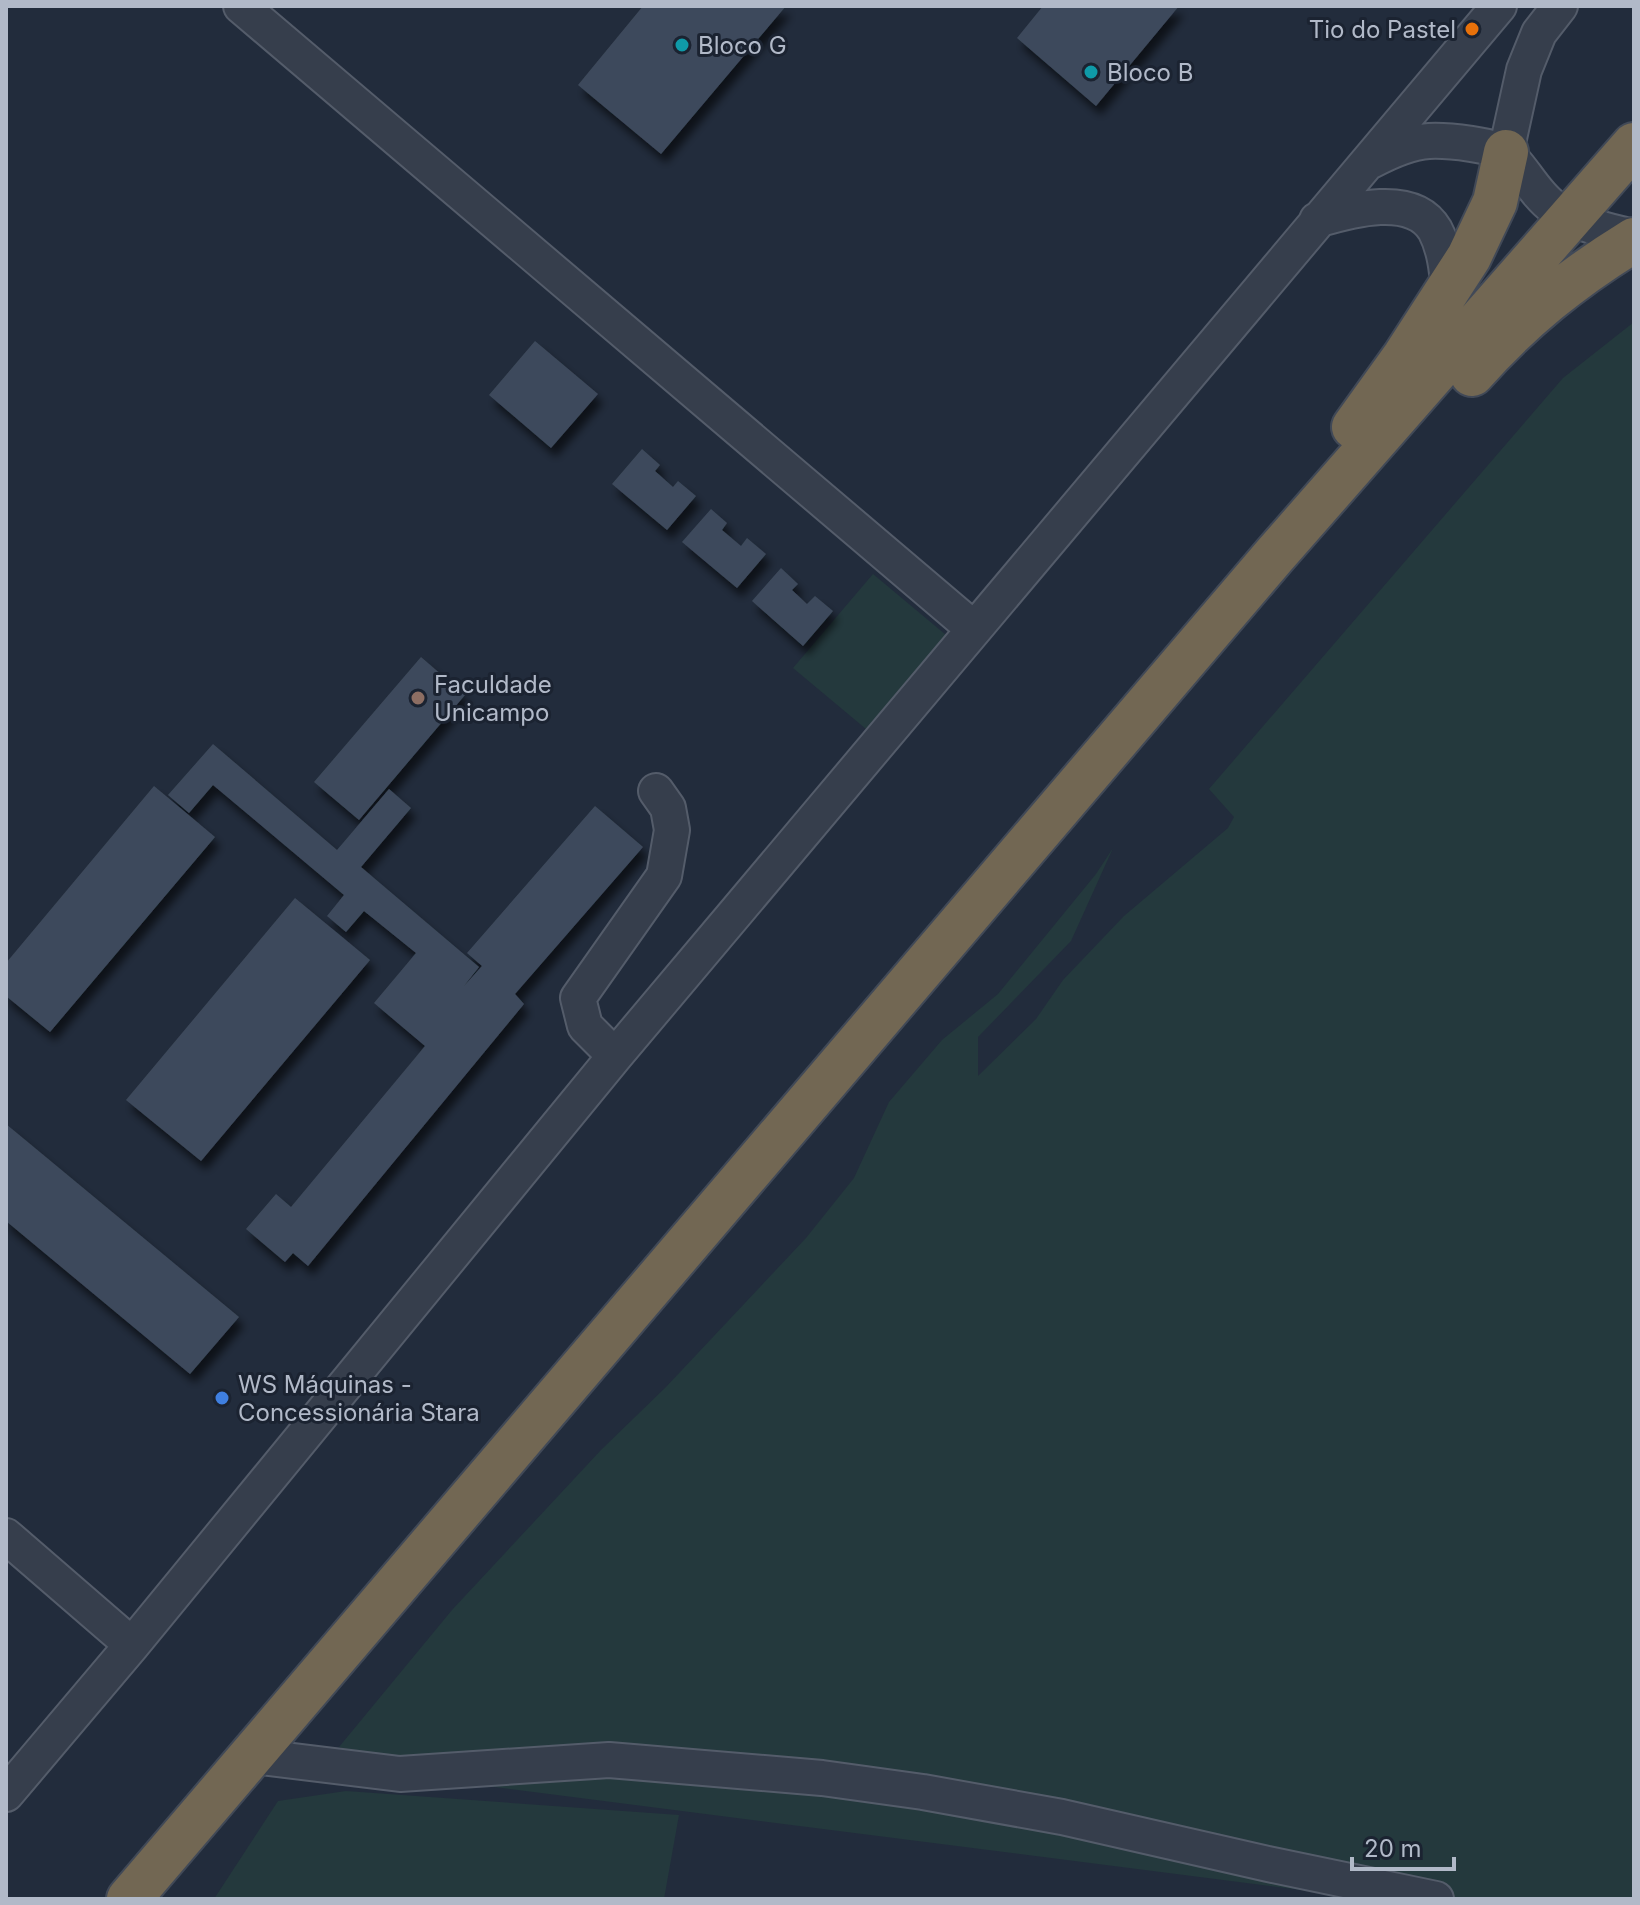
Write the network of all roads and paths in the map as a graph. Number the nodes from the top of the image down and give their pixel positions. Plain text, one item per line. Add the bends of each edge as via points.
1 (241, 6) edge
2 (1499, 6) edge
3 (1560, 6) edge
4 (1634, 145) edge
5 (1506, 152) junction
6 (1366, 163) junction
7 (1572, 218) junction
8 (1317, 220) junction
9 (1634, 239) edge
10 (1449, 291) junction
11 (1274, 556) junction
12 (974, 629) junction
13 (656, 791) dead end
14 (615, 1056) junction
15 (6, 1536) edge
16 (132, 1645) junction
17 (253, 1756) junction
18 (6, 1794) edge
19 (129, 1899) edge
20 (1436, 1899) edge

1 - 12 street
2 - 6 street
3 - 5 street via 1539,33 1524,70
4 - 7 highway
5 - 6 street via 1429,141
5 - 7 street via 1550,206
5 - 10 highway via 1495,202
6 - 8 street
7 - 9 street
7 - 11 highway
8 - 10 street via 1359,207 1417,212 1434,228 1445,255
8 - 12 street
9 - 11 highway via 1554,293 1495,348 1353,500
10 - 11 highway via 1333,457
11 - 17 highway
12 - 14 street
13 - 14 street via 668,808 672,830 664,876 578,998 585,1026
14 - 16 street
15 - 16 street
16 - 18 street
17 - 19 highway
17 - 20 street via 400,1774 609,1760 822,1778 1062,1817

